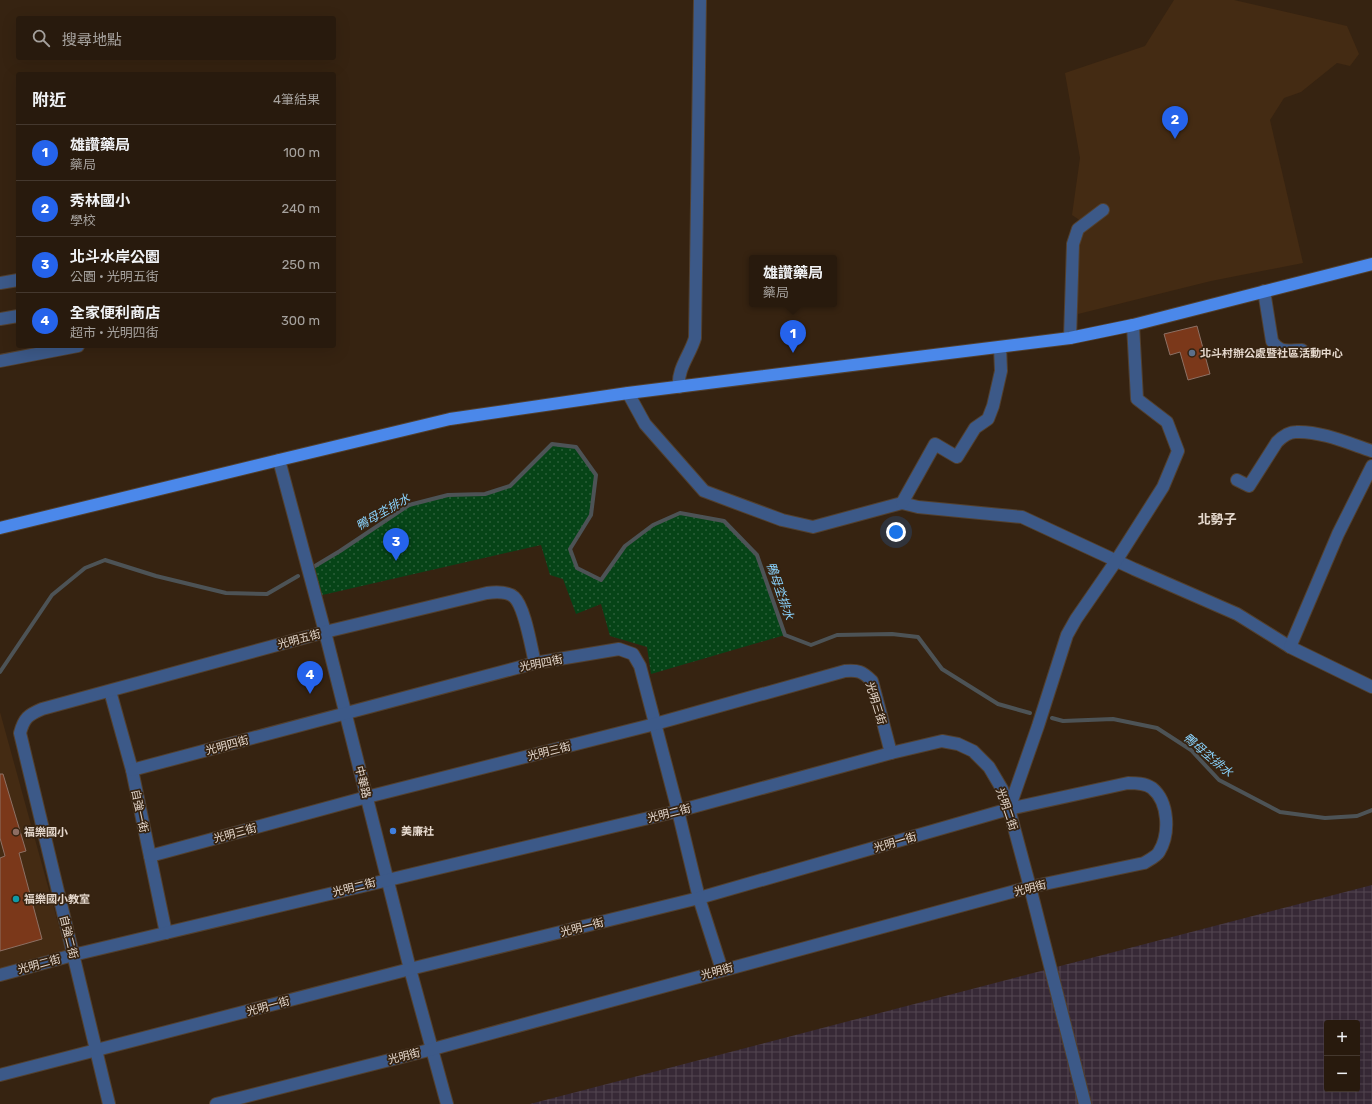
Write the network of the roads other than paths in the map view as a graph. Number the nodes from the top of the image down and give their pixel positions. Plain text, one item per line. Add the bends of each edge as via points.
1 (700, 0) edge
2 (1103, 210) dead end
3 (1372, 264) edge
4 (16, 280) edge
5 (0, 283) edge
6 (1264, 290) junction
7 (16, 316) edge
8 (0, 319) edge
9 (1133, 325) junction
10 (1070, 338) junction
11 (1000, 346) junction
12 (68, 348) edge
13 (1302, 350) dead end
14 (0, 362) edge
15 (679, 387) junction
16 (628, 393) junction
17 (1372, 451) edge
18 (279, 460) junction
19 (1372, 466) edge
20 (1237, 480) dead end
21 (902, 503) junction
22 (0, 528) edge
23 (1116, 561) junction
24 (325, 632) junction
25 (1290, 647) junction
26 (535, 662) junction
27 (1372, 687) edge
28 (110, 691) junction
29 (345, 714) junction
30 (23, 722) joint
31 (655, 724) junction
32 (891, 753) junction
33 (132, 770) junction
34 (1160, 796) joint
35 (367, 797) junction
36 (1009, 809) junction
37 (678, 811) junction
38 (150, 856) junction
39 (387, 879) junction
40 (1030, 887) junction
41 (700, 898) junction
42 (166, 933) junction
43 (73, 955) junction
44 (410, 969) junction
45 (722, 970) junction
46 (0, 975) edge
47 (433, 1049) junction
48 (97, 1051) junction
49 (0, 1075) edge
50 (109, 1104) edge
51 (216, 1104) edge
52 (447, 1104) edge
53 (1085, 1104) edge

1 - 15 street via 695,338 678,378
2 - 10 street via 1078,229 1072,244
3 - 6 main road
4 - 5 street
6 - 9 main road
6 - 13 street via 1272,341 1276,348
7 - 8 street
9 - 10 main road
9 - 23 street via 1137,398 1167,422 1178,451 1163,487
10 - 11 main road
11 - 15 main road
11 - 21 street via 1001,371 988,419 975,428 957,457 935,444
12 - 14 street
15 - 16 main road
16 - 18 main road via 450,420
16 - 21 street via 645,424 704,491 782,520 812,527
17 - 20 street via 1320,435 1295,432 1283,436 1277,442 1249,486
18 - 22 main road
18 - 24 street, 中華路
19 - 25 street via 1338,534
21 - 23 street via 918,507 1022,517
23 - 25 street via 1237,614
23 - 36 street via 1067,635
24 - 26 street, 光明五街 via 499,592 513,596 521,606
24 - 28 street, 光明五街
24 - 29 street, 中華路
25 - 27 street
26 - 29 street, 光明四街
26 - 31 street, 光明四街 via 619,649 633,654 640,666
28 - 30 street, 光明五街 via 42,709 31,714
28 - 33 street, 自強一街
29 - 33 street, 光明四街
29 - 35 street, 中華路
30 - 43 street, 自強二街 via 20,733
31 - 32 street, 光明三街 via 855,670 864,673 872,681
31 - 35 street, 光明三街
31 - 37 street, 光明四街
32 - 36 street, 光明二街 via 942,741 958,744 973,751 989,767 1002,789
32 - 37 street, 光明二街
33 - 38 street, 自強一街
34 - 36 street, 光明一街 via 1151,787 1128,783
34 - 40 street, 光明街 via 1168,824 1159,854 1144,862
35 - 38 street, 光明三街
35 - 39 street, 中華路
36 - 40 street, 光明二街
36 - 41 street, 光明一街
37 - 39 street, 光明二街
37 - 41 street, 光明四街
38 - 42 street, 自強一街
39 - 42 street, 光明二街
39 - 44 street, 中華路
40 - 45 street, 光明街
40 - 53 street, 光明二街
41 - 44 street, 光明一街
41 - 45 street, 光明四街
42 - 43 street, 光明二街
43 - 46 street, 光明二街
43 - 48 street, 自強二街
44 - 47 street, 中華路
44 - 48 street, 光明一街
45 - 47 street, 光明街
47 - 51 street, 光明街
47 - 52 street, 中華路
48 - 49 street, 光明一街
48 - 50 street, 自強二街

